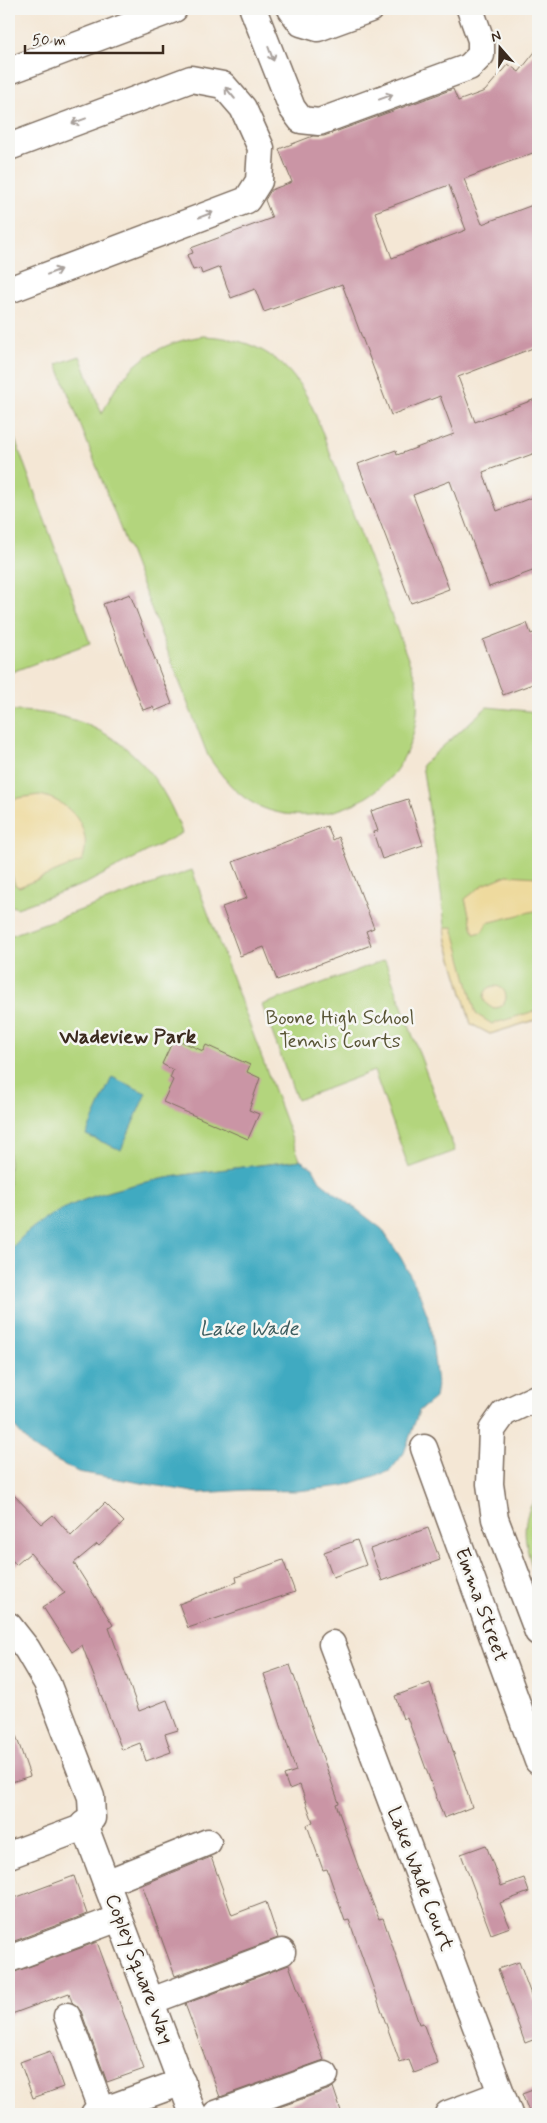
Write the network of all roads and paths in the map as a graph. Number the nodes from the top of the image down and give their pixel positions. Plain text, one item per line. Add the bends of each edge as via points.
1 (174, 9) edge
2 (253, 9) edge
3 (291, 9) edge
4 (370, 9) edge
5 (470, 9) edge
6 (9, 71) edge
7 (9, 147) edge
8 (9, 290) edge
9 (538, 1397) edge
10 (424, 1448) dead end
11 (9, 1626) edge
12 (538, 1632) edge
13 (332, 1644) dead end
14 (538, 1761) edge
15 (88, 1821) junction
16 (208, 1842) dead end
17 (9, 1855) edge
18 (106, 1883) junction
19 (119, 1918) junction
20 (282, 1952) dead end
21 (9, 1959) edge
22 (151, 2001) junction
23 (67, 2016) dead end
24 (325, 2075) dead end
25 (182, 2082) junction
26 (505, 2104) edge
27 (100, 2113) edge
28 (193, 2114) edge
29 (216, 2114) edge
30 (448, 2114) edge

1 - 6 street
2 -> 5 street via 292,108 301,120 319,122 469,67 481,54 481,40
3 - 4 street via 301,23 318,28
8 -> 7 street via 247,200 259,181 261,148 243,108 223,85 191,79
9 - 12 street via 504,1413 492,1430 490,1484 495,1519
10 - 14 street, Emma Street
11 - 15 street, Copley Square Way via 47,1683 91,1798
13 - 26 street, Lake Wade Court
15 - 17 street via 79,1829
15 - 18 street, Copley Square Way
16 - 18 street
18 - 19 street, Copley Square Way
19 - 21 street
19 - 22 street, Copley Square Way
20 - 22 street
22 - 25 street, Copley Square Way
23 - 27 street
24 - 29 street
25 - 27 street
25 - 28 street, Copley Square Way
26 - 30 street

